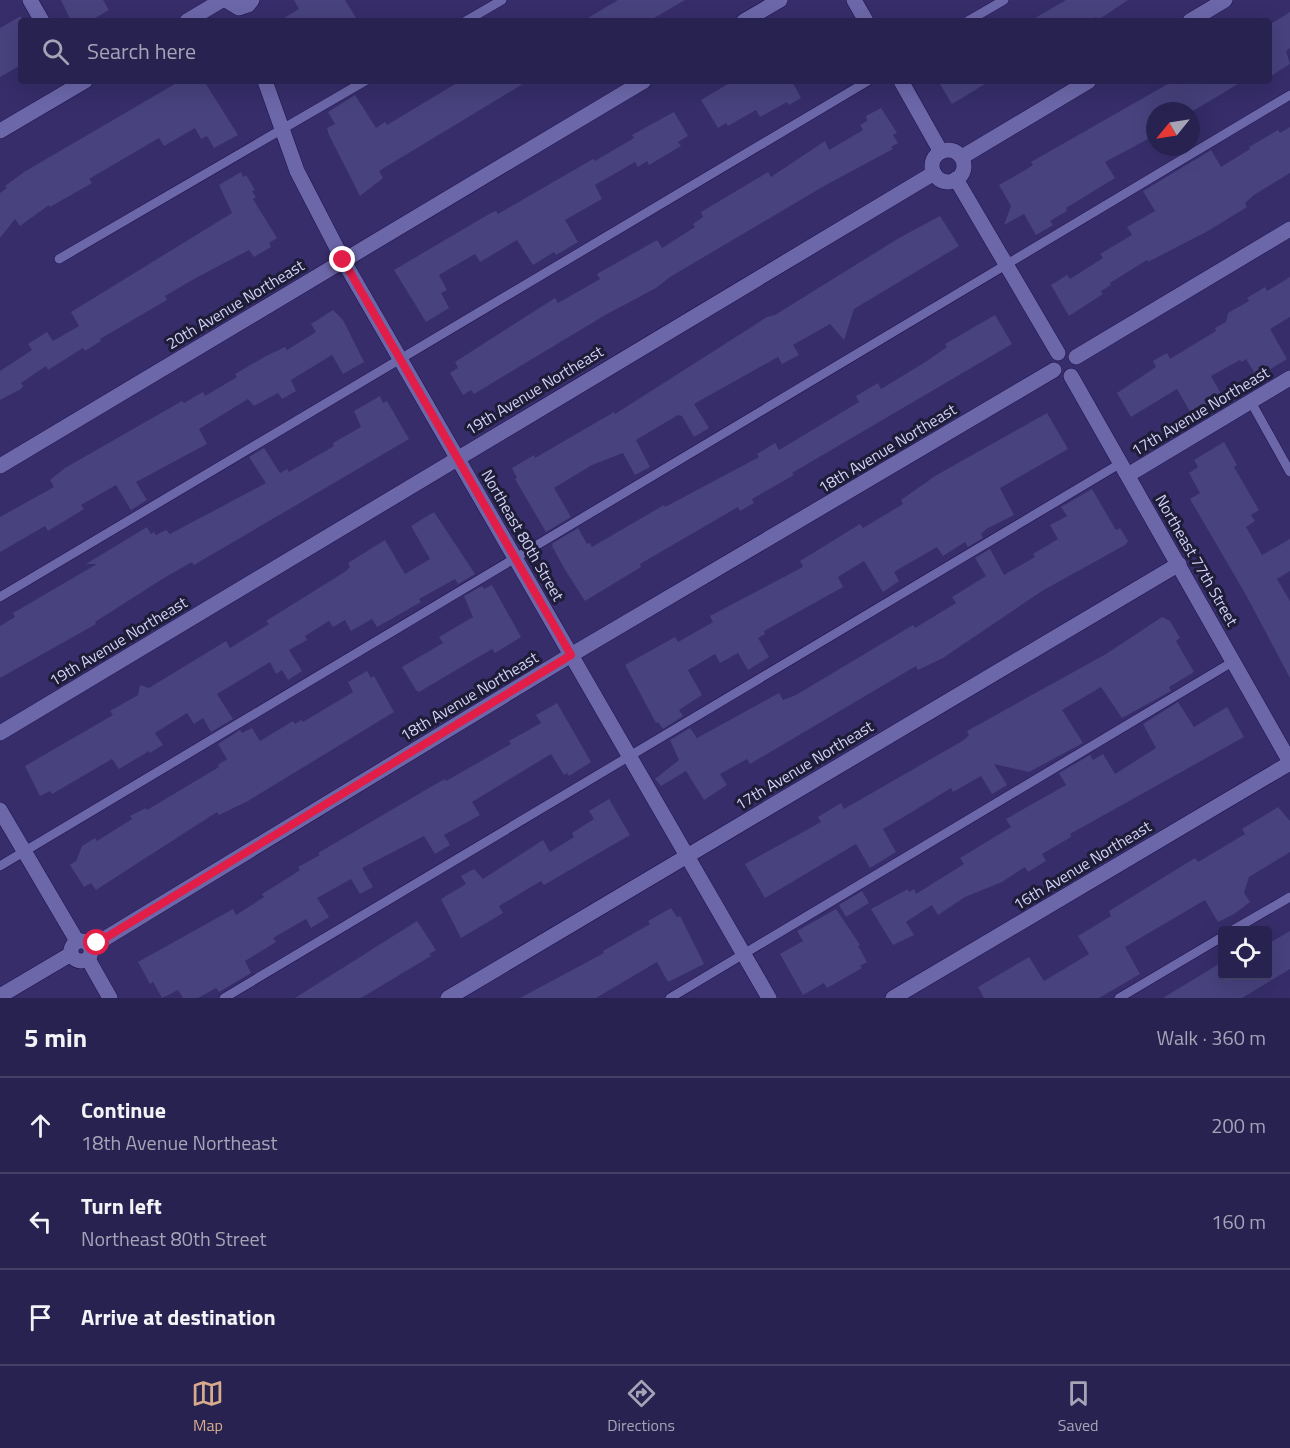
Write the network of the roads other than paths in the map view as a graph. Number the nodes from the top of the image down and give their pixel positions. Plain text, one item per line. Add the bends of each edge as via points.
1 (30, 0) edge
2 (224, 0) edge
3 (502, 0) edge
4 (780, 0) edge
5 (854, 0) edge
6 (1004, 0) edge
7 (1225, 0) edge
8 (247, 9) edge
9 (40, 18) edge
10 (192, 18) edge
11 (471, 18) edge
12 (749, 18) edge
13 (864, 18) edge
14 (974, 18) edge
15 (1195, 18) edge
16 (77, 84) edge
17 (266, 84) edge
18 (360, 84) edge
19 (639, 84) edge
20 (863, 84) edge
21 (903, 84) edge
22 (1084, 84) edge
23 (1290, 95) edge
24 (283, 130) junction
25 (0, 131) edge
26 (941, 152) junction
27 (962, 157) junction
28 (934, 173) junction
29 (956, 179) junction
30 (1290, 229) edge
31 (59, 259) dead end
32 (343, 260) junction
33 (1006, 264) junction
34 (1058, 353) junction
35 (1076, 357) junction
36 (400, 359) junction
37 (1054, 370) junction
38 (1071, 376) junction
39 (1290, 378) edge
40 (1251, 402) junction
41 (457, 458) junction
42 (0, 466) edge
43 (1124, 469) junction
44 (1290, 472) edge
45 (514, 557) junction
46 (1179, 564) junction
47 (0, 597) edge
48 (571, 655) junction
49 (1234, 661) junction
50 (0, 733) edge
51 (629, 755) junction
52 (1290, 762) edge
53 (0, 810) edge
54 (24, 851) junction
55 (687, 856) junction
56 (0, 866) edge
57 (1290, 897) edge
58 (1240, 926) edge
59 (1218, 939) edge
60 (82, 950) junction
61 (744, 954) junction
62 (0, 996) edge
63 (110, 998) edge
64 (224, 998) edge
65 (448, 998) edge
66 (670, 998) edge
67 (769, 998) edge
68 (893, 998) edge
69 (1119, 998) edge

1 - 9 street
2 - 8 street
2 - 10 street
3 - 11 lane
4 - 12 street
5 - 13 street
6 - 14 lane
7 - 15 street
16 - 25 street
17 - 24 street, Northeast 80th Street
18 - 24 lane
19 - 32 street, 20th Avenue Northeast
20 - 36 lane
21 - 26 street
22 - 27 street
23 - 33 lane
24 - 31 lane
24 - 32 street, Northeast 80th Street via 306,190
26 - 27 street via 953,150
26 - 28 street via 933,161
27 - 29 street via 964,168
28 - 29 street via 944,181
28 - 41 street, 19th Avenue Northeast
29 - 33 street
30 - 35 street
32 - 36 street, Northeast 80th Street
32 - 42 street, 20th Avenue Northeast
33 - 34 street
33 - 45 lane
34 - 35 street via 1068,351
34 - 37 street via 1052,361
35 - 38 street via 1077,370
36 - 41 street, Northeast 80th Street
36 - 47 lane
37 - 38 street via 1062,377
37 - 48 street, 18th Avenue Northeast
38 - 43 street, Northeast 77th Street
39 - 40 street, 17th Avenue Northeast
40 - 43 street, 17th Avenue Northeast
40 - 44 lane
41 - 45 street, Northeast 80th Street
41 - 50 street, 19th Avenue Northeast
43 - 46 street, Northeast 77th Street
43 - 51 lane
45 - 48 street, Northeast 80th Street
45 - 54 lane
46 - 49 street, Northeast 77th Street
46 - 55 street, 17th Avenue Northeast
48 - 51 street, Northeast 80th Street
48 - 60 street, 18th Avenue Northeast
49 - 52 street, Northeast 77th Street
49 - 61 lane
51 - 55 street, Northeast 80th Street
51 - 64 lane
52 - 68 street, 16th Avenue Northeast
53 - 54 street
54 - 56 lane
54 - 60 street
55 - 61 street, Northeast 80th Street
55 - 65 street, 17th Avenue Northeast
57 - 58 lane
59 - 69 lane
60 - 62 street, 18th Avenue Northeast
60 - 63 street
61 - 66 lane
61 - 67 street, Northeast 80th Street

